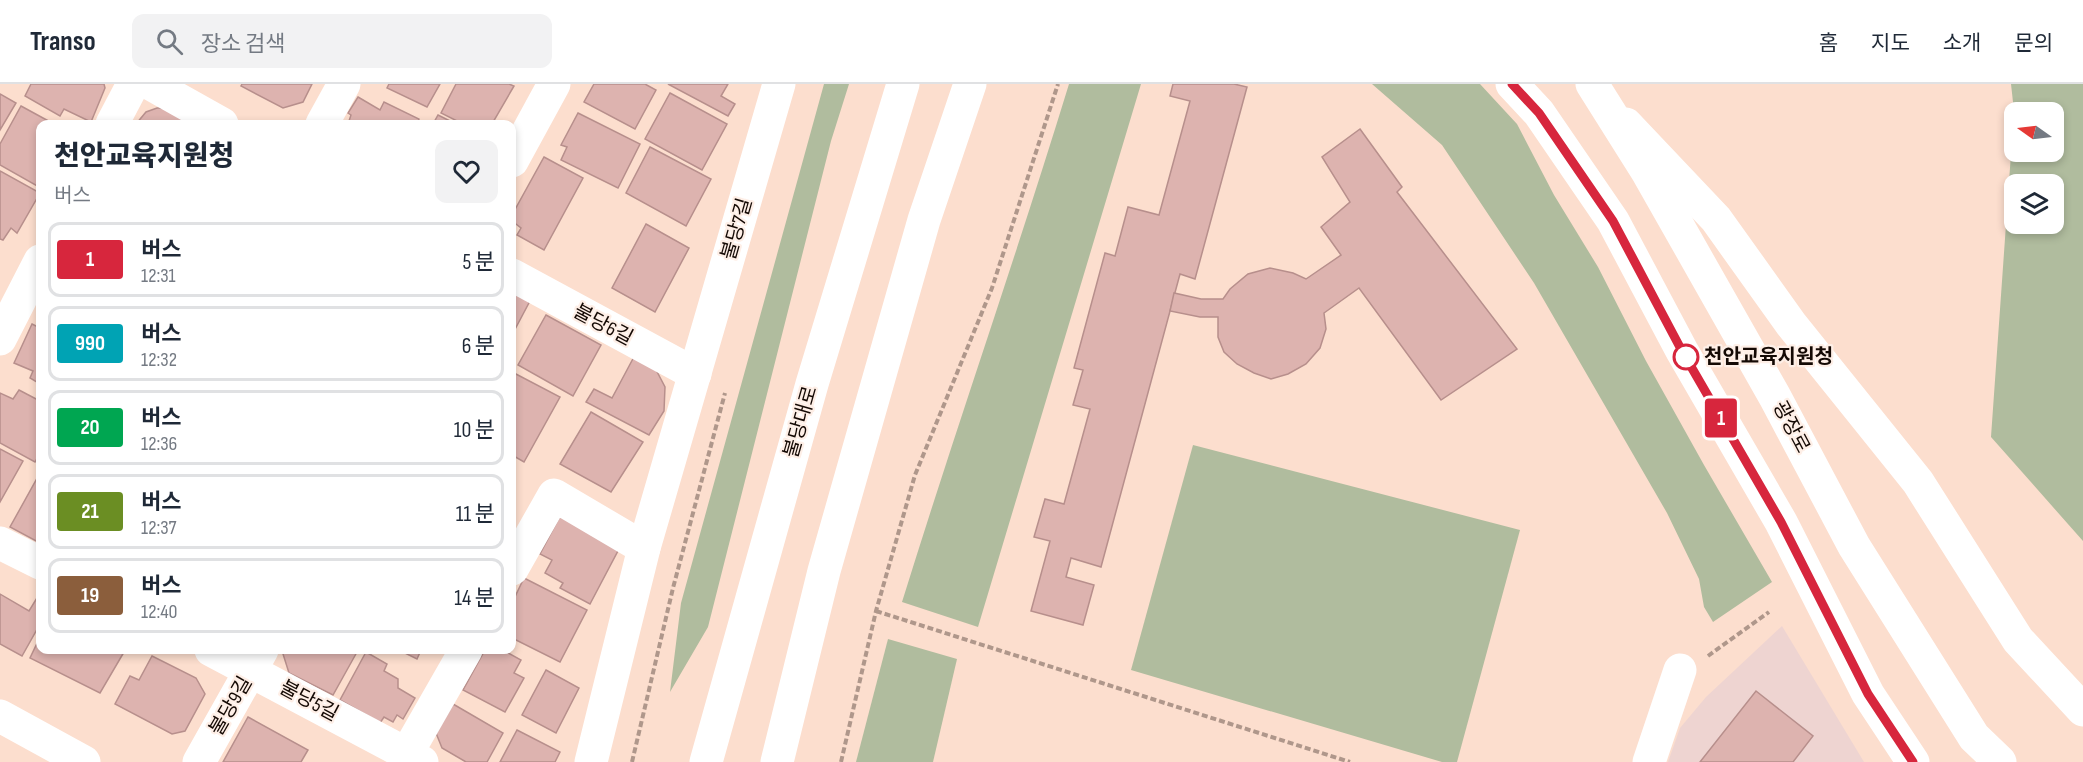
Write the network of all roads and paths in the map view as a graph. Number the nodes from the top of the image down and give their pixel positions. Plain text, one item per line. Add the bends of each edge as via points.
1 (133, 84) edge
2 (151, 84) edge
3 (344, 84) edge
4 (554, 84) edge
5 (779, 84) edge
6 (903, 84) edge
7 (970, 84) edge
8 (1058, 84) edge
9 (1512, 84) edge
10 (1597, 92) edge
11 (114, 120) edge
12 (215, 120) edge
13 (324, 120) edge
14 (516, 154) edge
15 (36, 269) edge
16 (516, 277) edge
17 (0, 339) edge
18 (695, 374) junction
19 (725, 393) dead end
20 (0, 543) edge
21 (644, 548) junction
22 (36, 560) edge
23 (516, 562) edge
24 (876, 612) junction
25 (1769, 612) dead end
26 (229, 654) edge
27 (464, 654) edge
28 (257, 660) edge
29 (1690, 666) joint
30 (2083, 710) edge
31 (0, 716) edge
32 (414, 758) edge
33 (84, 762) edge
34 (199, 762) edge
35 (591, 762) edge
36 (632, 762) edge
37 (706, 762) edge
38 (777, 762) edge
39 (841, 762) edge
40 (1350, 762) edge
41 (1649, 762) edge
42 (1913, 762) edge
43 (2000, 762) edge

1 - 11 main road
2 - 12 main road
3 - 13 main road
4 - 14 main road
5 - 18 main road, 불당7길
6 - 37 main road, 불당대로 via 812,384
7 - 38 main road via 914,254 824,571
8 - 24 path via 992,288 915,475
9 - 42 main road via 1539,113 1613,221 1682,351 1781,522 1868,694
10 - 30 main road via 1716,219 1791,324 1918,482 2018,640
10 - 43 main road, 광장로 via 1648,173 1775,397 1854,546 1974,737
15 - 17 main road
16 - 18 main road, 불당6길
18 - 21 main road
19 - 36 path
20 - 22 main road
21 - 23 main road via 554,495
21 - 35 main road
24 - 39 path
24 - 40 path
25 - 29 path
26 - 28 main road, 불당5길
27 - 32 main road, 불당5길
28 - 32 main road, 불당5길
28 - 34 main road, 불당9길
29 - 41 main road
31 - 33 main road

